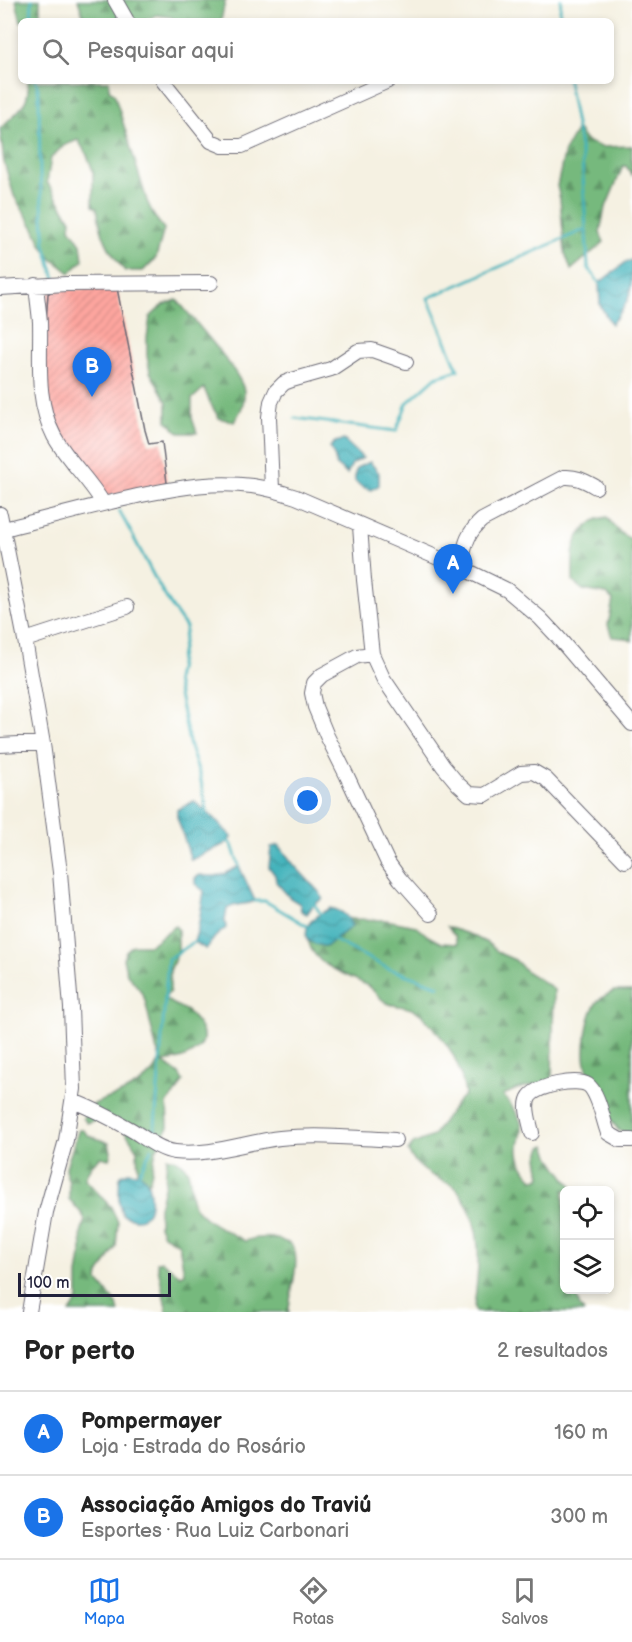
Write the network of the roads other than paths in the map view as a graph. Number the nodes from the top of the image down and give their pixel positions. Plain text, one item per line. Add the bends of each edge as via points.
1 (115, 0) edge
2 (125, 18) edge
3 (165, 84) edge
4 (381, 84) edge
5 (211, 283) dead end
6 (36, 285) junction
7 (0, 288) edge
8 (406, 362) dead end
9 (596, 487) dead end
10 (272, 489) junction
11 (103, 503) junction
12 (0, 514) edge
13 (360, 526) junction
14 (2, 529) edge
15 (460, 567) junction
16 (127, 607) dead end
17 (25, 640) junction
18 (372, 654) junction
19 (632, 724) edge
20 (43, 744) junction
21 (0, 745) edge
22 (625, 861) dead end
23 (431, 914) dead end
24 (73, 1101) junction
25 (532, 1133) dead end
26 (395, 1140) dead end
27 (632, 1140) edge
28 (28, 1312) edge

1 - 2 street
3 - 4 street via 211,141 223,146 242,146
5 - 6 street
6 - 7 street
6 - 11 street via 39,374 46,419
8 - 10 street via 372,350 358,351 331,369 284,383 271,402 269,417
9 - 15 street via 580,478 564,477 483,520 467,538
10 - 11 street via 204,484
10 - 13 street
11 - 14 street
12 - 14 street
13 - 15 street
13 - 18 street
14 - 17 street
15 - 19 street via 507,590 525,604
16 - 17 street
17 - 20 street
18 - 22 street via 383,678 443,766 470,794 485,795 521,773 534,772 546,779
18 - 23 street via 357,656 322,675 314,683 315,707 387,861
20 - 21 street
20 - 24 street via 60,872 71,1008
24 - 26 street via 173,1152 199,1152 277,1138
24 - 28 street via 46,1212
25 - 27 street via 527,1104 530,1096 555,1084 576,1081 588,1085 596,1094 608,1133 620,1140

